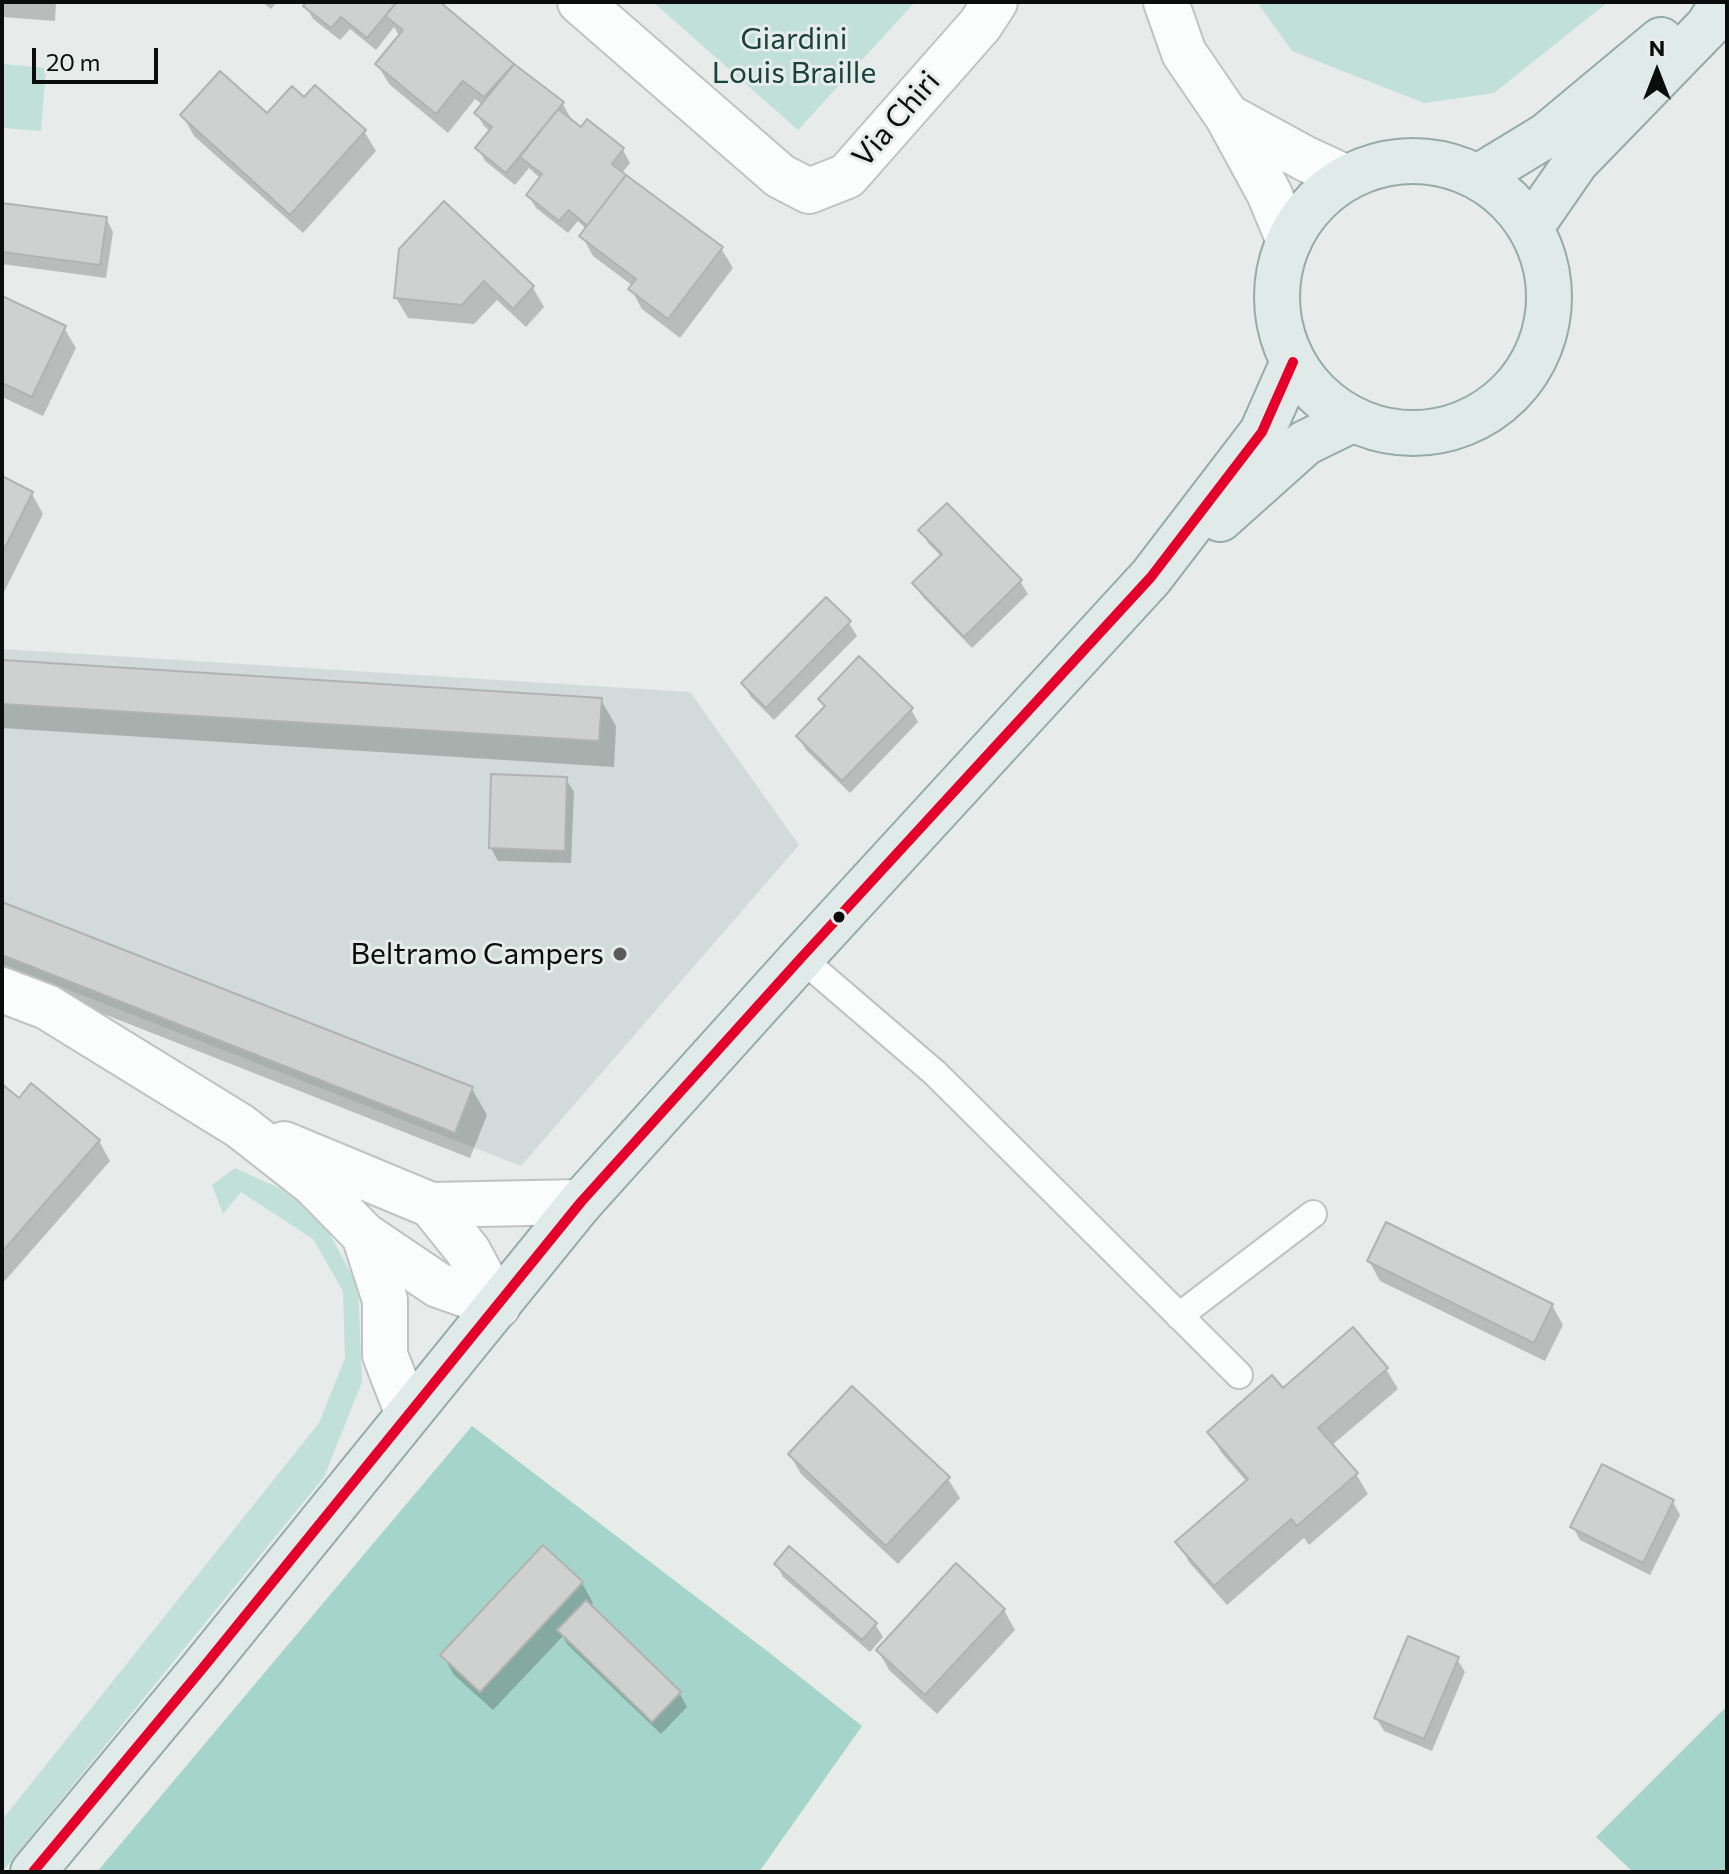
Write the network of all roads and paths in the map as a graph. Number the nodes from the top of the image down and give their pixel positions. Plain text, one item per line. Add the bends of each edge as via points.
1 (580, 2) edge
2 (1166, 2) edge
3 (1706, 2) edge
4 (1723, 2) edge
5 (994, 10) edge
6 (1227, 116) junction
7 (1478, 177) junction
8 (1347, 178) junction
9 (1531, 227) junction
10 (1289, 241) junction
11 (1293, 362) junction
12 (1352, 420) junction
13 (1151, 577) junction
14 (801, 958) junction
15 (2, 990) edge
16 (240, 1126) junction
17 (581, 1202) junction
18 (431, 1205) junction
19 (1313, 1214) dead end
20 (364, 1235) junction
21 (498, 1306) junction
22 (1179, 1316) junction
23 (1239, 1375) dead end
24 (408, 1414) junction
25 (33, 1872) edge

1 - 5 street, Via Chiri via 780,176 809,191 847,176
2 - 6 street via 1184,53
3 - 7 main road via 1547,135
4 - 9 main road via 1708,26 1576,162
6 - 8 street
6 - 10 street
7 - 8 main road via 1453,166 1399,161
7 - 9 main road via 1508,198
8 - 10 main road via 1313,205
9 - 12 main road via 1545,261 1550,312 1542,344 1506,398 1479,417 1416,434
10 - 11 main road via 1276,302
11 - 12 main road via 1318,396
11 - 13 main road via 1262,432
12 - 13 main road via 1305,443
13 - 14 main road
14 - 17 main road
14 - 22 lane via 935,1073
15 - 16 street via 47,1007
16 - 18 street
16 - 20 street via 314,1184
17 - 18 street
17 - 21 main road
18 - 21 street via 468,1251
19 - 22 lane
20 - 21 street via 438,1285
20 - 24 street via 385,1300 385,1355
21 - 24 main road
22 - 23 lane
24 - 25 main road

